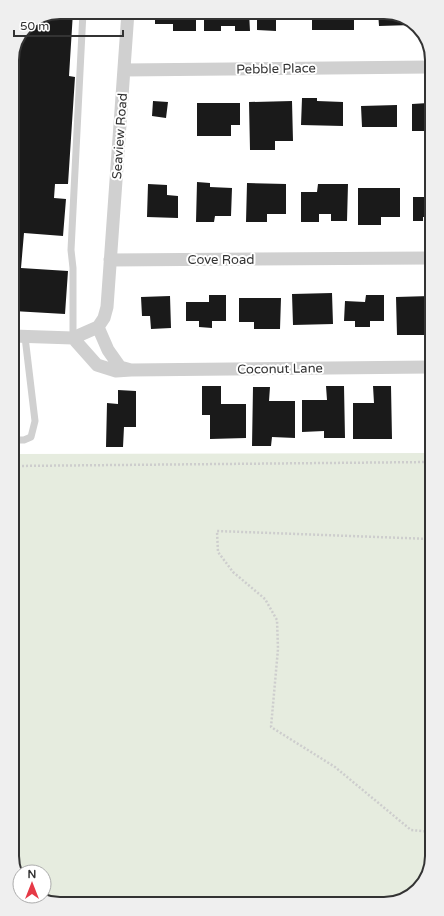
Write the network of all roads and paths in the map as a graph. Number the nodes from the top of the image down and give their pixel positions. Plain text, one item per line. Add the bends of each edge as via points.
1 (83, 19) edge
2 (128, 19) edge
3 (425, 67) edge
4 (124, 70) junction
5 (425, 258) edge
6 (110, 260) junction
7 (98, 327) junction
8 (19, 337) edge
9 (73, 338) junction
10 (425, 367) edge
11 (131, 370) junction
12 (19, 440) edge
13 (425, 462) edge
14 (19, 466) edge
15 (425, 539) edge
16 (425, 831) edge

1 - 9 lane via 71,250
2 - 4 street, Seaview Road
3 - 4 street, Pebble Place
4 - 6 street, Seaview Road
5 - 6 street, Cove Road
6 - 7 street via 107,307
7 - 9 street
7 - 11 street via 108,350 120,367
8 - 9 street
8 - 12 lane via 35,421 31,437
9 - 11 street, Coconut Lane via 97,365 116,371
10 - 11 street, Coconut Lane
13 - 14 path
15 - 16 path via 217,531 218,552 233,572 265,599 277,620 278,650 271,727 336,767 411,830

